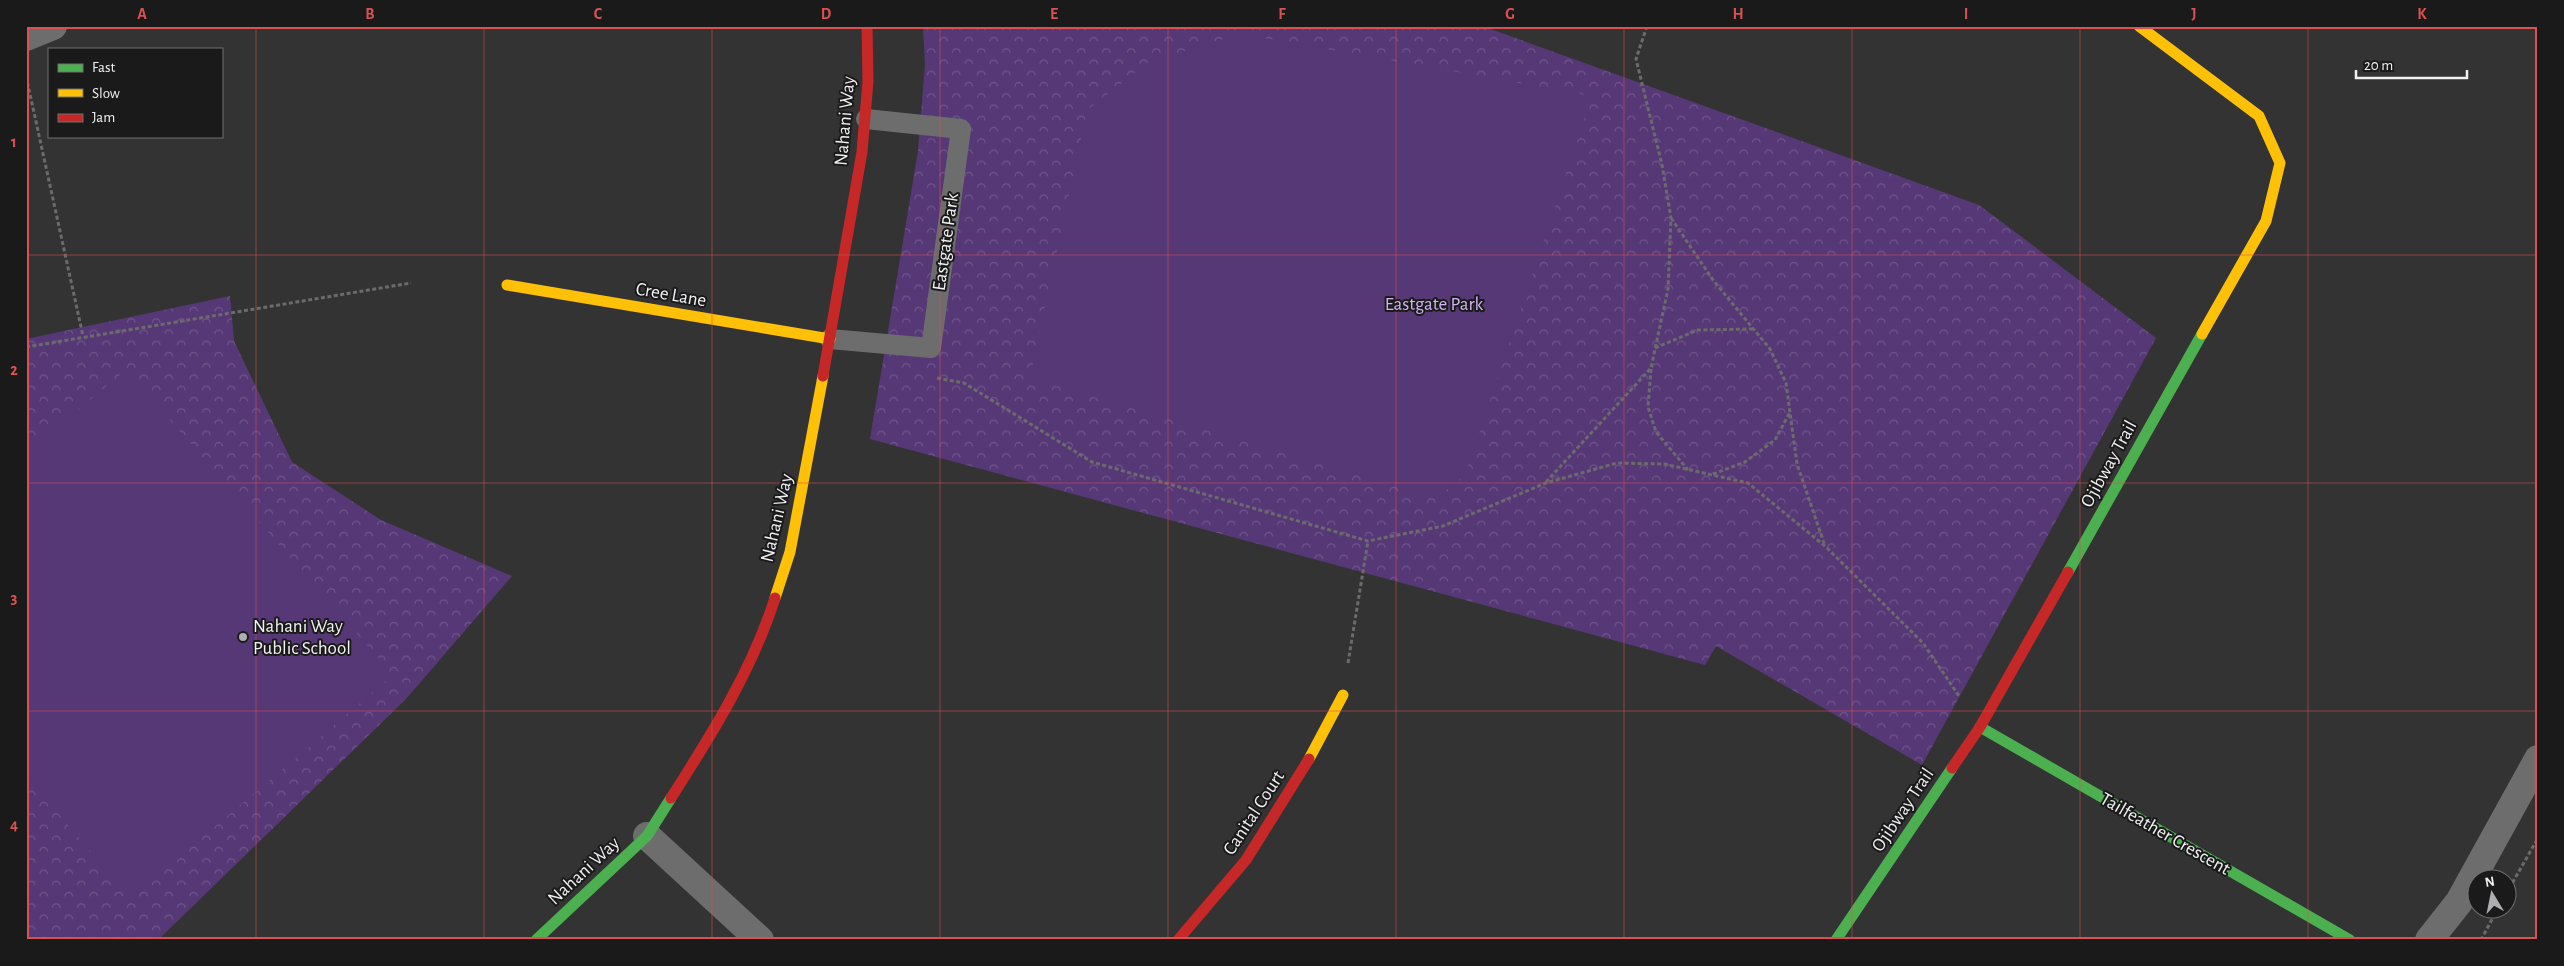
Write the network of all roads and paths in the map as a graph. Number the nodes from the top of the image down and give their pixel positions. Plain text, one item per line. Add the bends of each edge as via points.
1 (53, 26) edge
2 (867, 26) edge
3 (1647, 26) edge
4 (2139, 26) edge
5 (26, 37) edge
6 (26, 76) edge
7 (866, 119) junction
8 (1671, 218) junction
9 (411, 283) dead end
10 (507, 285) dead end
11 (1753, 329) junction
12 (83, 336) junction
13 (830, 339) junction
14 (26, 347) edge
15 (1655, 349) junction
16 (1651, 368) junction
17 (927, 376) dead end
18 (1790, 411) junction
19 (1688, 470) junction
20 (1711, 475) junction
21 (1546, 483) junction
22 (1368, 541) junction
23 (1826, 547) junction
24 (1343, 695) joint
25 (1980, 727) junction
26 (2538, 759) edge
27 (647, 836) junction
28 (2538, 838) edge
29 (2516, 876) edge
30 (2493, 918) edge
31 (536, 940) edge
32 (760, 940) edge
33 (1178, 940) edge
34 (1836, 940) edge
35 (2350, 940) edge
36 (2429, 940) edge
37 (2481, 940) edge

1 - 5 street
2 - 7 street, Nahani Way
3 - 8 path via 1636,59 1662,165
4 - 25 street, Ojibway Trail via 2259,116 2280,164 2266,221
6 - 12 path
7 - 13 street, Nahani Way
7 - 13 lane, Eastgate Park via 961,129 931,348
8 - 11 path via 1713,280
8 - 15 path via 1668,289
9 - 12 path
10 - 13 street, Cree Lane
11 - 15 path via 1698,330
11 - 18 path via 1770,349 1786,383
12 - 14 path
13 - 27 street, Nahani Way via 790,552 769,617 724,715
15 - 16 path
16 - 19 path via 1648,407 1656,432
16 - 21 path
17 - 22 path via 964,383 1092,462
18 - 20 path via 1775,440 1745,462
18 - 23 path via 1797,464
19 - 20 path
19 - 21 path via 1664,464 1617,462
20 - 23 path via 1748,483
21 - 22 path via 1443,526
22 - 24 path
23 - 25 path via 1923,643
24 - 33 street, Canital Court via 1304,768 1246,860
25 - 34 street, Ojibway Trail
25 - 35 street, Tailfeather Crescent
26 - 36 street via 2459,902
27 - 31 street, Nahani Way
27 - 32 street
28 - 29 path
30 - 37 path

